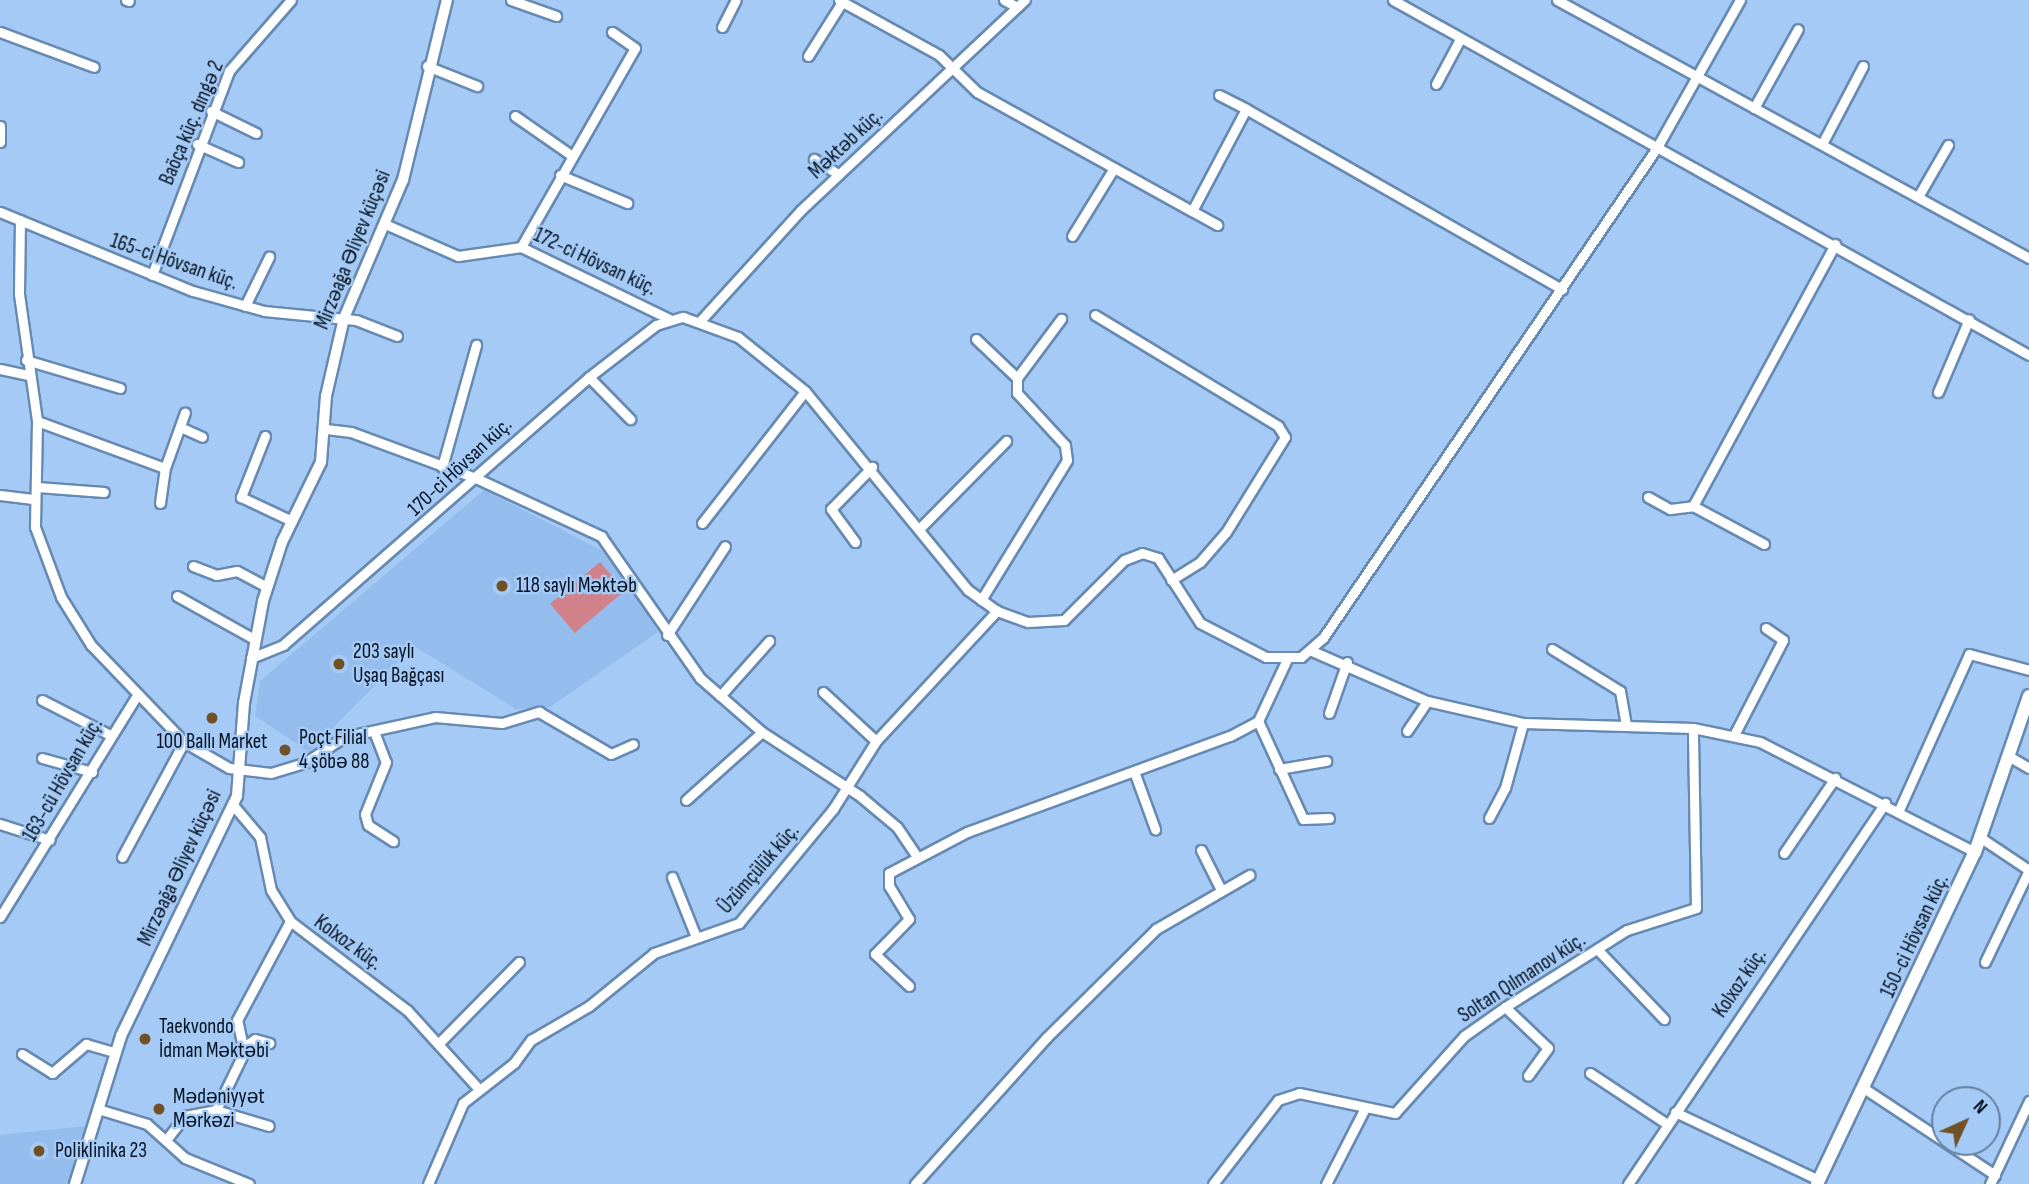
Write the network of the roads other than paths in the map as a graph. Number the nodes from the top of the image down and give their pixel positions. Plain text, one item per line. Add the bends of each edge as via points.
1 (290, 0) edge
2 (447, 0) edge
3 (511, 0) edge
4 (736, 0) edge
5 (1004, 0) edge
6 (1025, 0) edge
7 (1393, 0) edge
8 (1557, 0) edge
9 (1740, 0) edge
10 (841, 1) edge
11 (1017, 8) junction
12 (556, 16) dead end
13 (722, 27) dead end
14 (1798, 29) dead end
15 (0, 32) edge
16 (612, 32) dead end
17 (1460, 38) junction
18 (808, 56) dead end
19 (427, 66) junction
20 (1863, 66) dead end
21 (94, 67) dead end
22 (953, 70) junction
23 (1697, 79) junction
24 (1436, 84) dead end
25 (477, 86) dead end
26 (1219, 95) dead end
27 (1754, 108) junction
28 (1246, 109) junction
29 (211, 111) junction
30 (515, 116) dead end
31 (0, 126) edge
32 (256, 133) dead end
33 (0, 142) edge
34 (1822, 144) junction
35 (197, 145) junction
36 (1948, 145) dead end
37 (1656, 149) junction
38 (571, 155) junction
39 (814, 159) dead end
40 (238, 162) dead end
41 (1114, 168) junction
42 (838, 174) junction
43 (560, 175) junction
44 (1919, 195) junction
45 (627, 203) dead end
46 (1192, 211) junction
47 (0, 212) edge
48 (20, 220) junction
49 (386, 224) junction
50 (1217, 225) dead end
51 (1072, 236) dead end
52 (1835, 244) junction
53 (521, 247) junction
54 (269, 257) dead end
55 (2029, 258) edge
56 (152, 275) junction
57 (1562, 289) junction
58 (245, 306) junction
59 (1096, 315) dead end
60 (344, 318) junction
61 (669, 319) junction
62 (1061, 319) dead end
63 (1969, 319) junction
64 (700, 321) junction
65 (397, 335) dead end
66 (976, 339) dead end
67 (476, 345) dead end
68 (2029, 355) edge
69 (26, 360) junction
70 (0, 369) edge
71 (28, 375) junction
72 (589, 377) junction
73 (1017, 378) junction
74 (120, 388) dead end
75 (805, 391) junction
76 (1938, 392) dead end
77 (185, 412) dead end
78 (631, 419) dead end
79 (37, 421) junction
80 (180, 427) junction
81 (326, 429) junction
82 (202, 436) dead end
83 (265, 436) dead end
84 (1006, 441) dead end
85 (442, 467) junction
86 (872, 467) junction
87 (165, 468) junction
88 (478, 479) junction
89 (37, 487) junction
90 (104, 492) dead end
91 (0, 495) edge
92 (1648, 497) dead end
93 (33, 499) junction
94 (160, 503) dead end
95 (1693, 506) junction
96 (292, 521) junction
97 (702, 523) dead end
98 (919, 529) junction
99 (855, 542) dead end
100 (1764, 544) dead end
101 (725, 546) dead end
102 (193, 566) dead end
103 (1171, 580) junction
104 (267, 587) junction
105 (177, 596) dead end
106 (981, 600) junction
107 (997, 611) junction
108 (1766, 628) dead end
109 (667, 635) junction
110 (254, 639) junction
111 (769, 641) dead end
112 (1552, 649) dead end
113 (1312, 651) junction
114 (251, 658) junction
115 (1287, 659) junction
116 (1347, 662) junction
117 (2029, 670) edge
118 (823, 692) dead end
119 (720, 696) junction
120 (2029, 696) edge
121 (135, 698) junction
122 (42, 700) dead end
123 (1427, 701) junction
124 (1329, 713) dead end
125 (1258, 722) junction
126 (1522, 723) junction
127 (1626, 725) junction
128 (1693, 728) junction
129 (762, 732) junction
130 (1407, 732) dead end
131 (375, 734) junction
132 (110, 735) junction
133 (1734, 735) junction
134 (876, 741) junction
135 (184, 743) junction
136 (633, 744) dead end
137 (2010, 757) junction
138 (42, 758) dead end
139 (1326, 761) dead end
140 (2029, 768) edge
141 (1279, 769) junction
142 (92, 772) junction
143 (242, 772) junction
144 (1135, 774) junction
145 (1835, 778) junction
146 (846, 788) junction
147 (687, 800) dead end
148 (1885, 803) junction
149 (233, 805) junction
150 (1899, 810) junction
151 (1329, 818) dead end
152 (1489, 818) dead end
153 (0, 824) edge
154 (1155, 829) dead end
155 (1981, 838) junction
156 (50, 840) junction
157 (394, 841) dead end
158 (1201, 850) dead end
159 (1975, 852) junction
160 (1784, 853) dead end
161 (915, 854) junction
162 (122, 857) dead end
163 (1249, 875) dead end
164 (672, 877) dead end
165 (1221, 890) junction
166 (0, 917) edge
167 (290, 921) junction
168 (696, 937) junction
169 (1597, 949) junction
170 (519, 962) dead end
171 (1985, 962) dead end
172 (909, 986) dead end
173 (1505, 1007) junction
174 (1664, 1019) dead end
175 (441, 1041) junction
176 (269, 1043) dead end
177 (245, 1046) junction
178 (114, 1052) junction
179 (22, 1054) dead end
180 (1590, 1073) dead end
181 (1528, 1076) dead end
182 (477, 1087) junction
183 (1865, 1089) junction
184 (2029, 1101) edge
185 (1365, 1108) junction
186 (98, 1109) junction
187 (216, 1110) junction
188 (1675, 1112) junction
189 (1667, 1124) junction
190 (269, 1126) dead end
191 (166, 1140) junction
192 (1992, 1180) edge
193 (1818, 1182) edge
194 (75, 1184) edge
195 (249, 1184) edge
196 (428, 1184) edge
197 (915, 1184) edge
198 (1213, 1184) edge
199 (1326, 1184) edge
200 (1628, 1184) edge

1 - 29 street, Baöça küç. dıngə 2 via 241,53
2 - 19 street, Mirzəağa Əliyev küçəsi
3 - 12 street
4 - 13 street
5 - 11 street
6 - 11 street, Məktəb küç.
7 - 17 street
8 - 23 street
9 - 23 street
10 - 18 street
10 - 22 street via 924,45
11 - 22 street, Məktəb küç.
14 - 27 street
15 - 21 street
16 - 38 street via 635,48
17 - 24 street
17 - 37 street
19 - 25 street
19 - 49 street, Mirzəağa Əliyev küçəsi via 408,163
20 - 34 street
22 - 41 street via 977,92
22 - 42 street, Məktəb küç.
23 - 27 street
23 - 37 street
26 - 28 street
27 - 34 street
28 - 46 street
28 - 57 street
29 - 32 street
29 - 35 street, Baöça küç. dıngə 2
30 - 38 street
31 - 33 street
34 - 44 street
35 - 40 street
35 - 56 street, Baöça küç. dıngə 2
36 - 44 street
37 - 52 street
37 - 57 street
38 - 43 street
39 - 42 street
41 - 46 street
41 - 51 street
42 - 64 street, Məktəb küç.
43 - 45 street
43 - 53 street
44 - 55 street
46 - 50 street
47 - 48 street, 165-ci Hövsan küç.
48 - 56 street, 165-ci Hövsan küç.
48 - 69 street
49 - 53 street, 172-ci Hövsan küç. via 458,257
49 - 60 street, Mirzəağa Əliyev küçəsi
52 - 63 street
52 - 95 street
53 - 61 street, 172-ci Hövsan küç.
54 - 58 street
56 - 58 street, 165-ci Hövsan küç.
57 - 113 street
58 - 60 street, 165-ci Hövsan küç.
59 - 103 street via 1278,426 1285,437 1226,532 1200,562
60 - 65 street, 165-ci Hövsan küç.
60 - 81 street, Mirzəağa Əliyev küçəsi via 326,396
61 - 64 street
61 - 72 street, 170-ci Hövsan küç.
62 - 73 street
63 - 68 street
63 - 76 street
64 - 75 street via 738,337
66 - 73 street
67 - 85 street
69 - 71 street
69 - 74 street
70 - 71 street
71 - 79 street
72 - 78 street
72 - 88 street, 170-ci Hövsan küç. via 501,450
73 - 106 street via 1017,399 1065,445 1067,460
75 - 86 street
75 - 97 street
77 - 80 street
79 - 87 street
79 - 89 street
80 - 82 street
80 - 87 street
81 - 85 street via 351,432
81 - 96 street, Mirzəağa Əliyev küçəsi via 321,463
83 - 96 street via 241,498
84 - 98 street
85 - 88 street
86 - 98 street
86 - 99 street via 831,509
87 - 94 street
88 - 109 street via 601,537 630,570
88 - 114 street, 170-ci Hövsan küç. via 283,645
89 - 90 street
89 - 93 street
91 - 93 street
92 - 95 street via 1670,509
93 - 121 street via 35,527 61,597
95 - 100 street
96 - 104 street, Mirzəağa Əliyev küçəsi
98 - 106 street
101 - 109 street
102 - 104 street via 216,575 237,572
103 - 107 street via 1158,558 1135,554 1064,620 1028,622
103 - 115 street via 1200,623 1252,652
104 - 110 street, Mirzəağa Əliyev küçəsi
105 - 110 street
106 - 107 street
107 - 134 street, Üzümçülük küç.
108 - 133 street via 1783,640
109 - 119 street via 679,657
110 - 114 street, Mirzəağa Əliyev küçəsi
111 - 119 street
112 - 127 street via 1620,691
113 - 115 street
113 - 116 street
114 - 143 street, Mirzəağa Əliyev küçəsi
115 - 125 street
116 - 123 street
116 - 124 street
117 - 150 street via 1969,654
118 - 134 street
119 - 129 street
120 - 137 main road, 150-ci Hövsan küç.
121 - 132 street, 163-cü Hövsan küç.
121 - 135 street
122 - 132 street
123 - 126 street
123 - 130 street
125 - 141 street
125 - 144 street
126 - 127 street
126 - 152 street via 1505,788
127 - 128 street
128 - 133 street
128 - 169 street, Soltan Qılmanov küç. via 1700,900 1688,914 1646,921
129 - 146 street
129 - 147 street
131 - 136 street via 435,717 502,723 539,712 611,754
131 - 143 street via 344,737 289,768
131 - 157 street via 386,762 365,814 368,825
132 - 142 street, 163-cü Hövsan küç.
133 - 145 street
134 - 146 street, Üzümçülük küç.
135 - 143 street
135 - 162 street
137 - 140 street
137 - 155 main road, 150-ci Hövsan küç.
138 - 142 street
139 - 141 street
141 - 151 street via 1303,819
142 - 156 street, 163-cü Hövsan küç.
143 - 149 street, Mirzəağa Əliyev küçəsi
144 - 154 street
144 - 161 street
145 - 148 street
145 - 160 street
146 - 161 street via 897,827
146 - 168 street, Üzümçülük küç. via 739,923 717,935
148 - 150 street
148 - 188 street, Kolxoz küç.
149 - 167 street, Kolxoz küç. via 260,838 271,890
149 - 178 street, Mirzəağa Əliyev küçəsi
150 - 159 street
153 - 156 street
155 - 159 main road, 150-ci Hövsan küç.
155 - 171 street via 2029,870
156 - 166 street, 163-cü Hövsan küç.
158 - 165 street
159 - 183 main road, 150-ci Hövsan küç.
161 - 172 street via 886,877 909,919 875,954
163 - 165 street
164 - 168 street
165 - 197 street via 1156,929 1046,1038
167 - 175 street, Kolxoz küç.
167 - 177 street via 237,1020
168 - 182 street, Üzümçülük küç. via 654,953 589,1006 531,1040 507,1069
169 - 173 street, Soltan Qılmanov küç.
169 - 174 street
170 - 175 street
173 - 181 street via 1548,1048
173 - 185 street, Soltan Qılmanov küç. via 1464,1036 1406,1107 1387,1113
175 - 182 street, Kolxoz küç.
176 - 177 street via 255,1039
177 - 187 street
178 - 179 street via 86,1044 52,1073
178 - 186 street, Mirzəağa Əliyev küçəsi
180 - 189 street
182 - 196 street, Üzümçülük küç. via 455,1117
183 - 192 street
183 - 193 main road, 150-ci Hövsan küç.
184 - 192 street
185 - 198 street, Soltan Qılmanov küç. via 1288,1095 1267,1111
185 - 199 street
186 - 191 street via 147,1124
186 - 194 street, Mirzəağa Əliyev küçəsi
187 - 190 street
187 - 191 street via 185,1116
188 - 189 street, Kolxoz küç.
188 - 193 street
189 - 200 street, Kolxoz küç.
191 - 195 street via 197,1164

